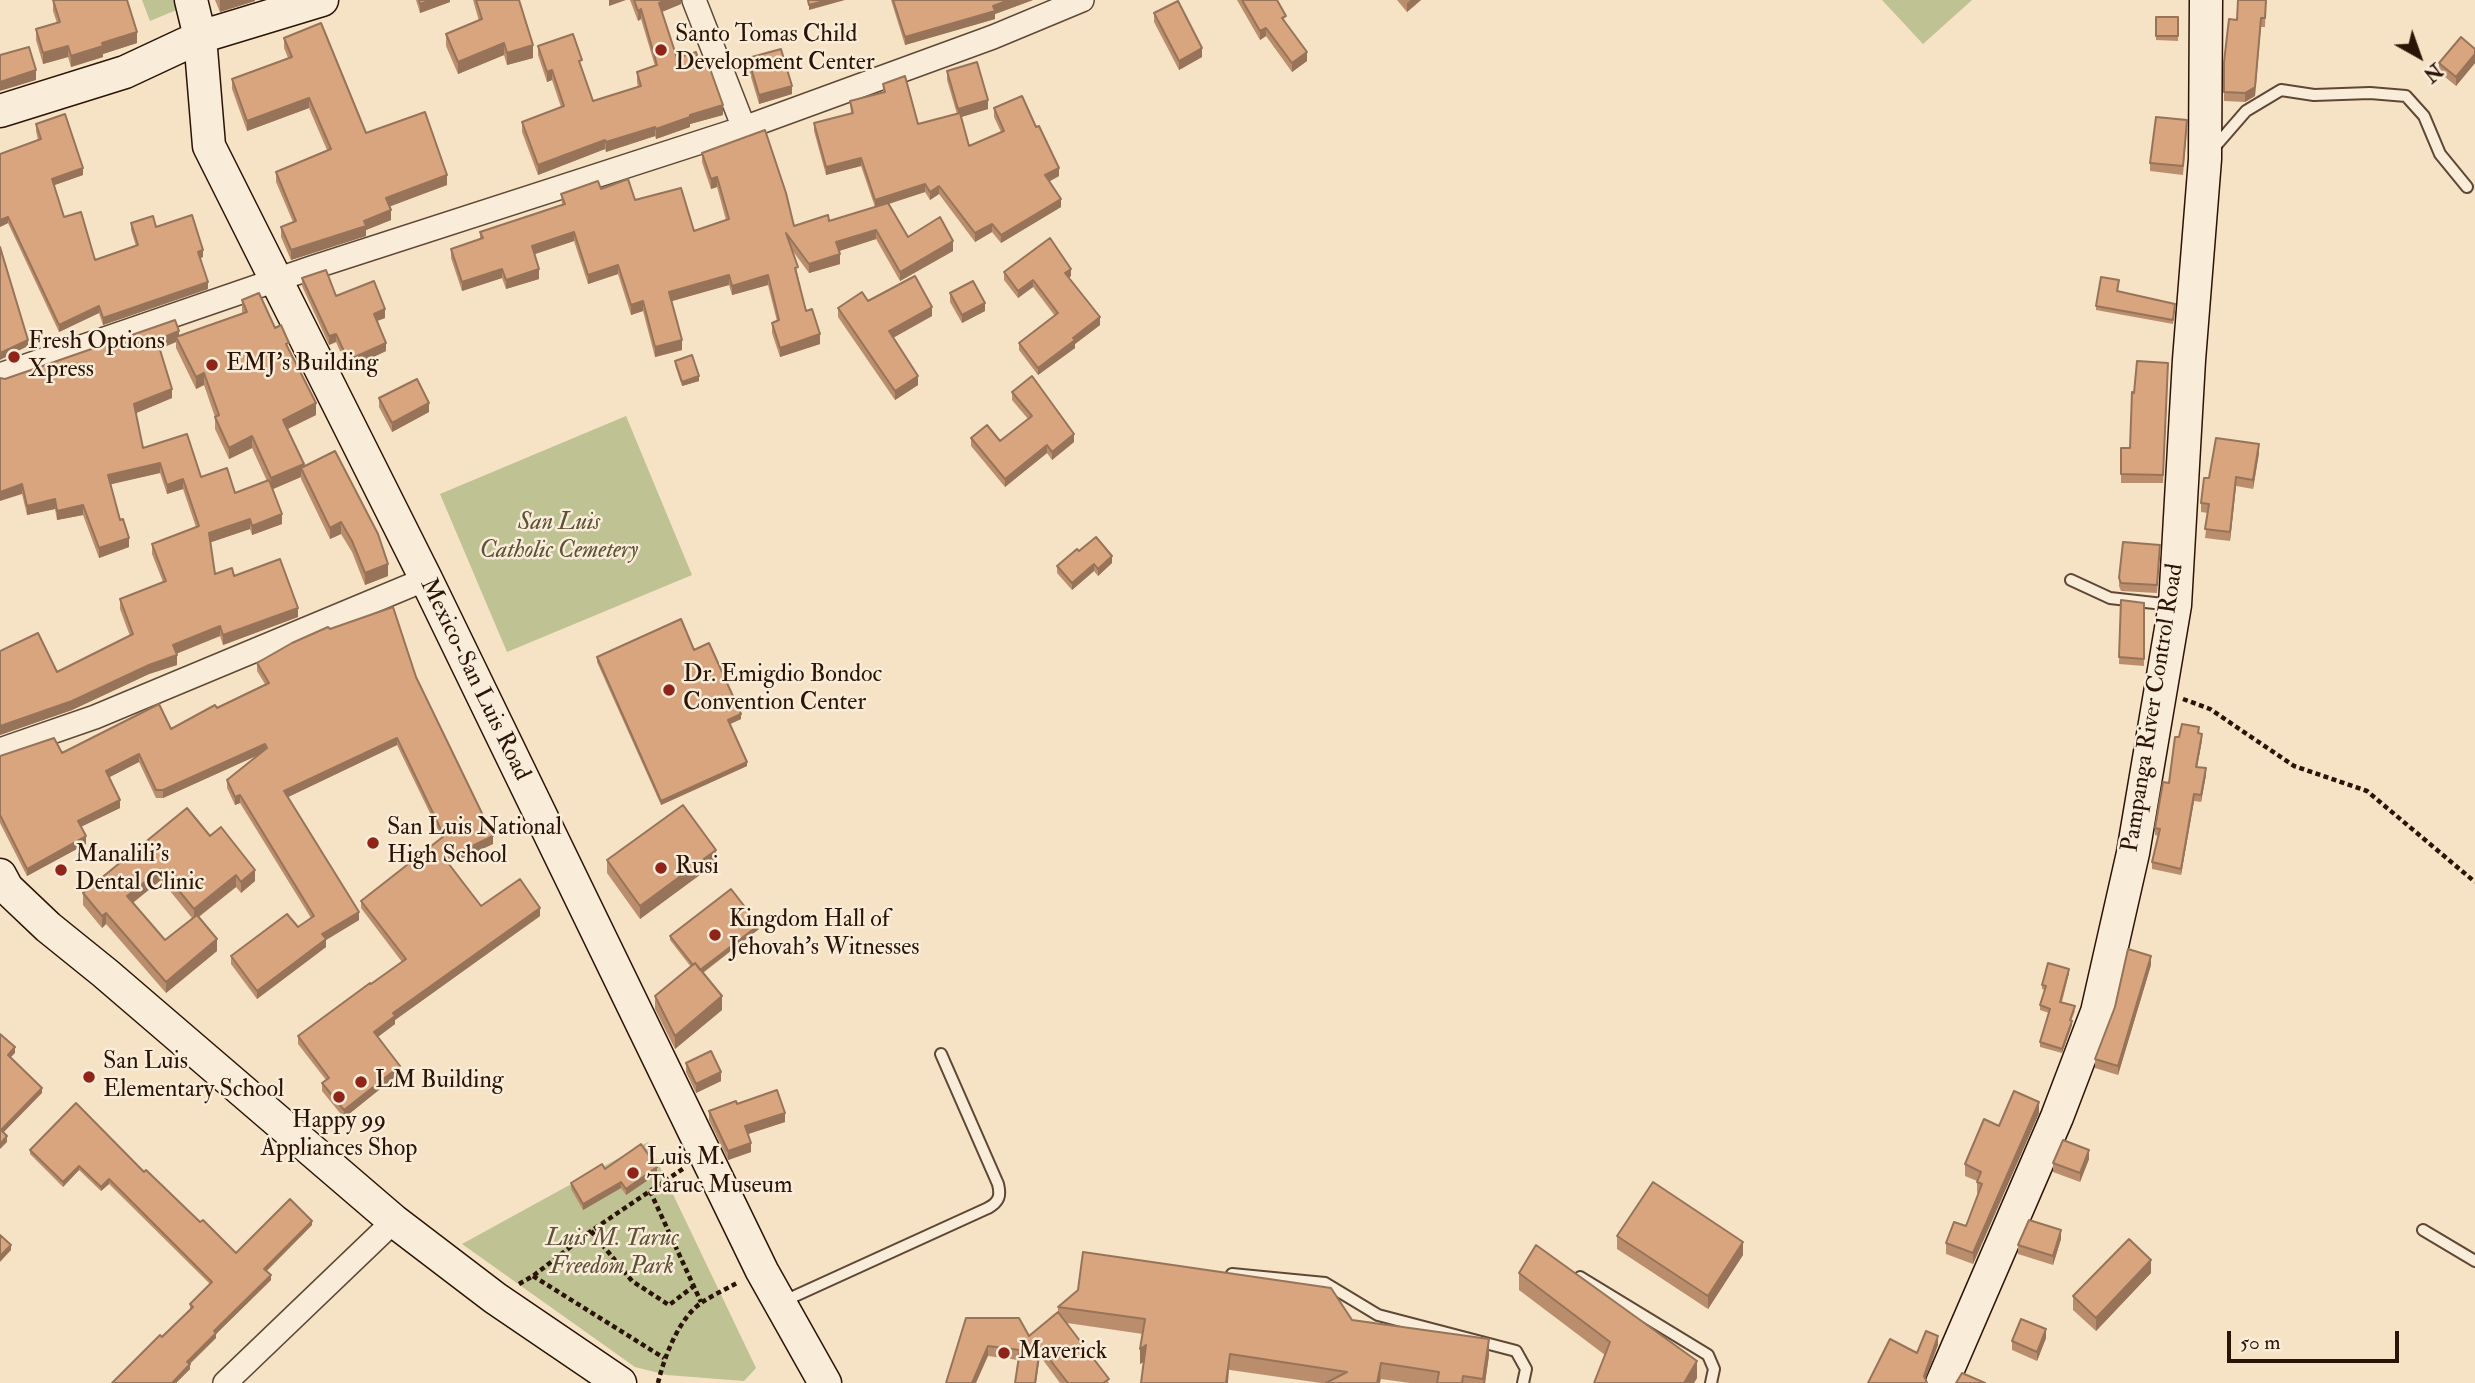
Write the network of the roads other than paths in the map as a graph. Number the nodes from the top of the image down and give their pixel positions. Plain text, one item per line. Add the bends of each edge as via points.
1 (191, 0) edge
2 (322, 0) edge
3 (694, 0) edge
4 (1082, 0) edge
5 (2206, 0) edge
6 (200, 37) junction
7 (0, 111) edge
8 (744, 128) junction
9 (2205, 159) junction
10 (2467, 187) dead end
11 (277, 281) junction
12 (0, 376) edge
13 (426, 579) junction
14 (2071, 580) dead end
15 (2175, 605) junction
16 (0, 750) edge
17 (0, 875) edge
18 (941, 1054) dead end
19 (394, 1221) junction
20 (2423, 1230) dead end
21 (2475, 1261) edge
22 (1218, 1273) edge
23 (1573, 1273) edge
24 (780, 1302) junction
25 (626, 1381) edge
26 (225, 1383) edge
27 (825, 1383) edge
28 (1523, 1383) edge
29 (1711, 1383) edge
30 (1942, 1383) edge

1 - 6 main road, Mexico-San Luis Road
2 - 6 main road
3 - 8 street
4 - 8 street
5 - 9 main road, Pampanga River Control Road
6 - 7 main road via 125,72
6 - 11 main road, Mexico-San Luis Road via 209,146
8 - 11 street
9 - 10 lane via 2246,111 2281,90 2406,96 2424,116 2441,154
9 - 15 main road, Pampanga River Control Road
11 - 12 street
11 - 13 main road, Mexico-San Luis Road
13 - 16 street via 95,717
13 - 24 main road, Mexico-San Luis Road
14 - 15 lane via 2110,598
15 - 30 main road, Pampanga River Control Road via 2133,853 2097,1012 2057,1117
17 - 19 main road via 7,888 48,928
18 - 24 lane via 998,1184 999,1199
19 - 25 main road via 495,1298
19 - 26 street
20 - 21 lane
22 - 28 lane via 1325,1283 1378,1315 1516,1351 1526,1369
23 - 29 lane via 1708,1355 1714,1369
24 - 27 main road, Mexico-San Luis Road

